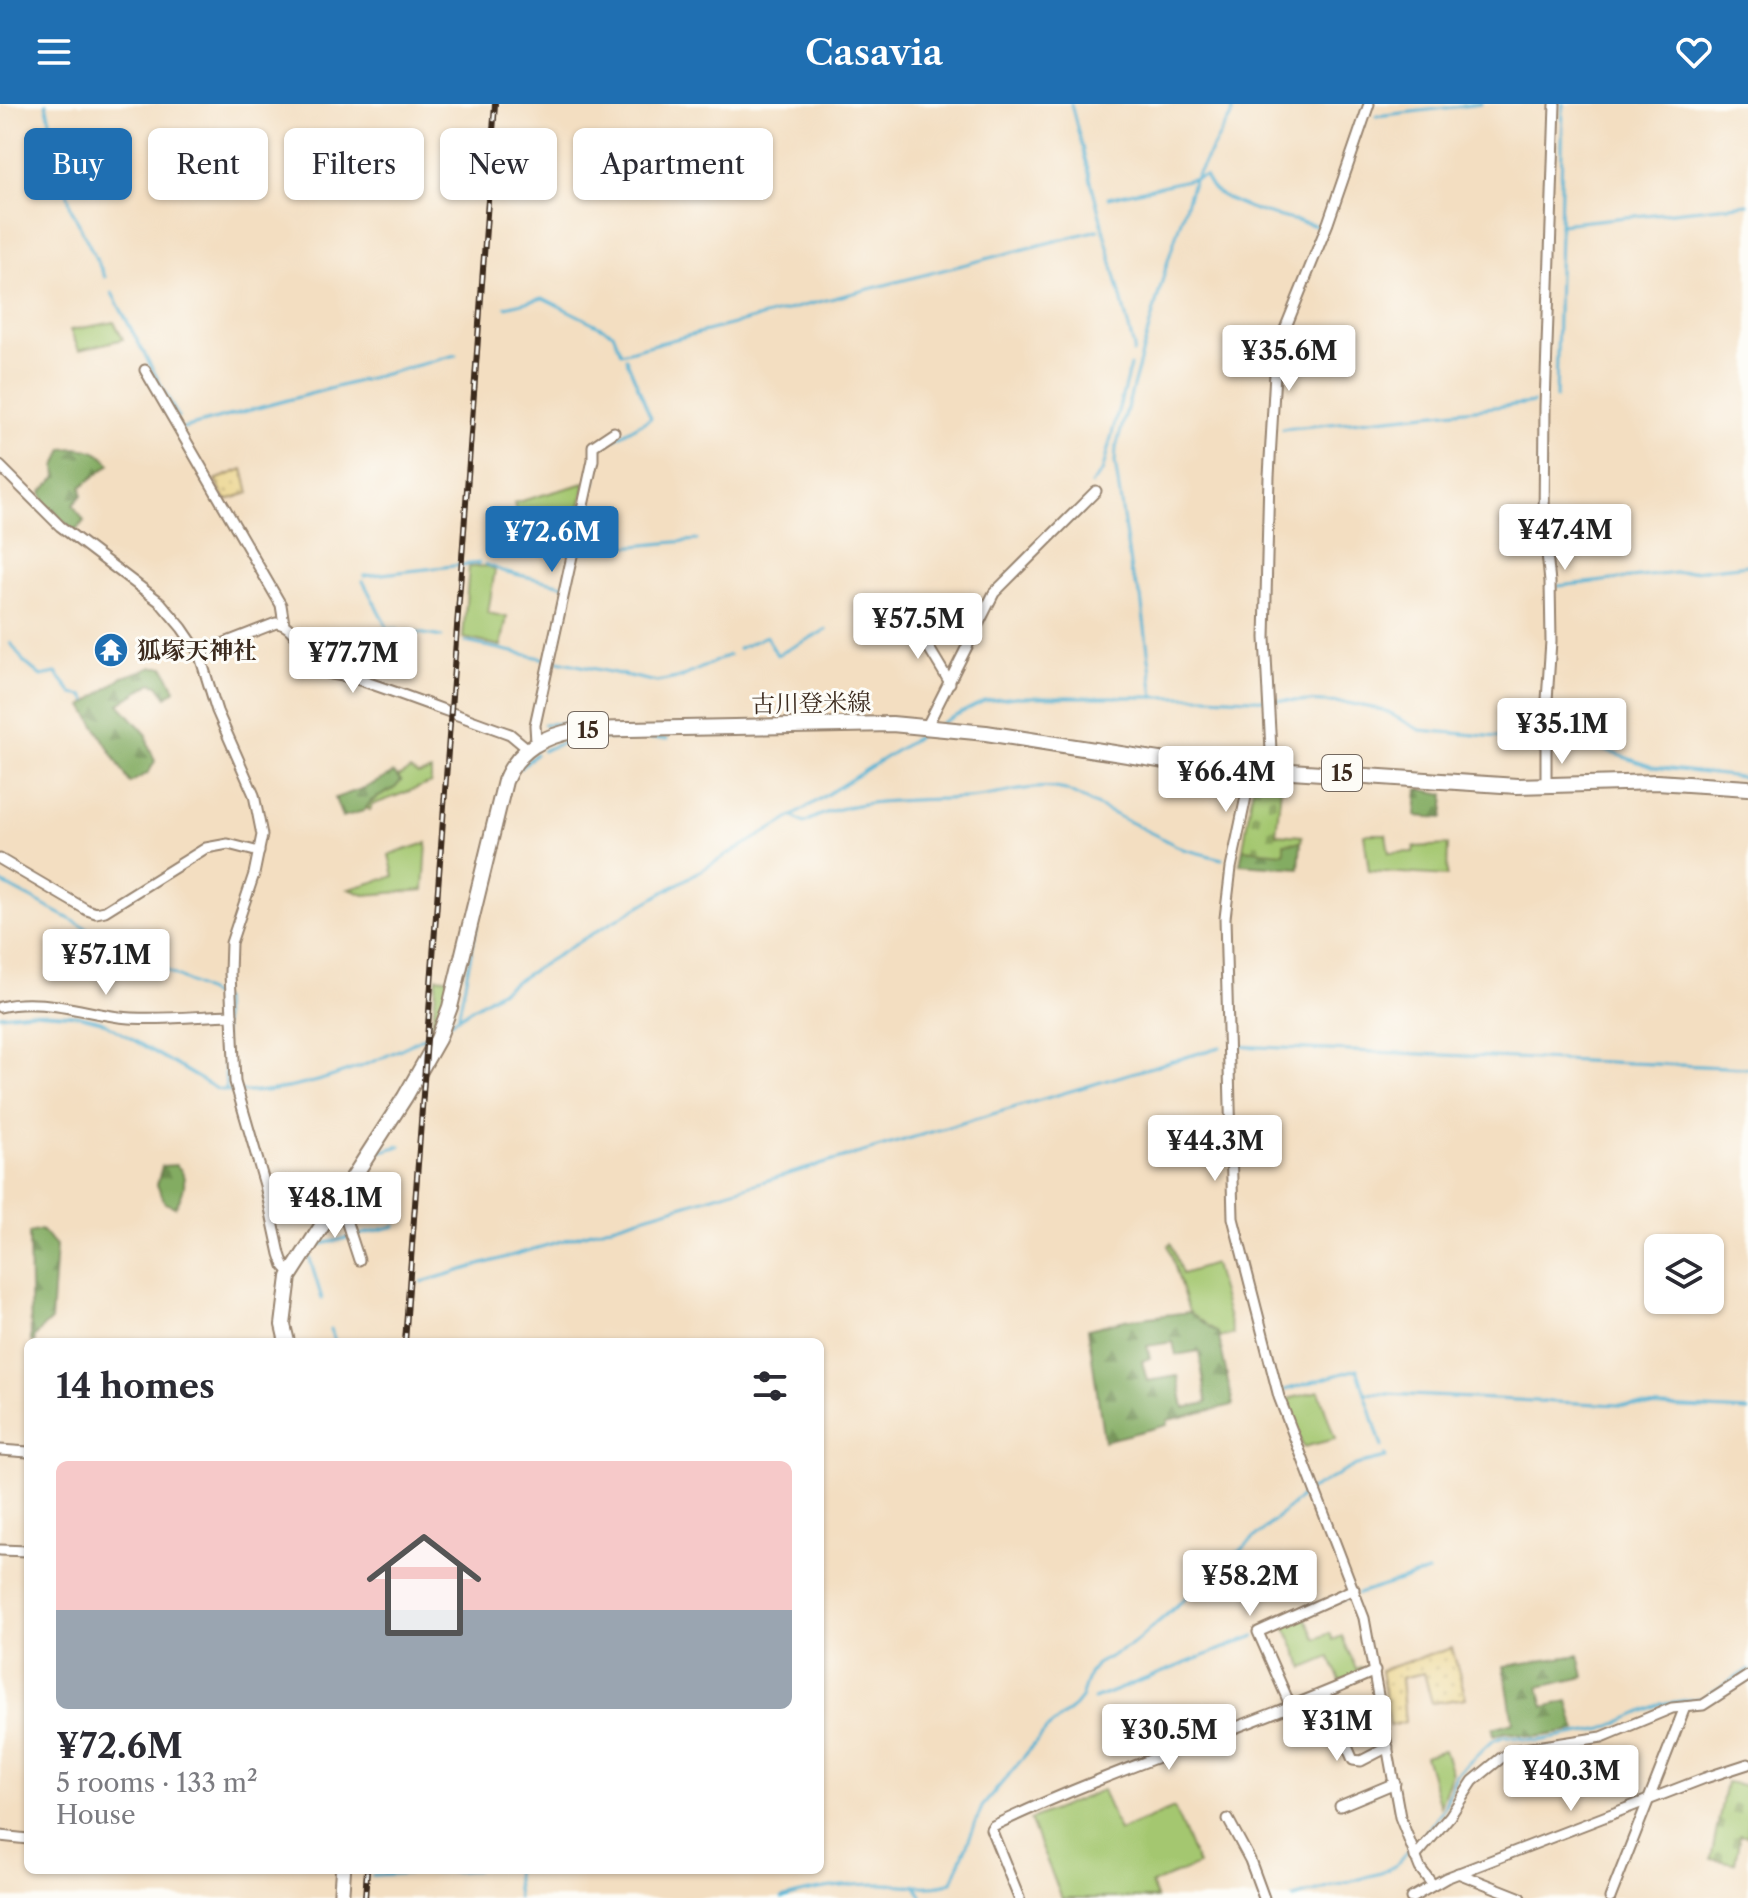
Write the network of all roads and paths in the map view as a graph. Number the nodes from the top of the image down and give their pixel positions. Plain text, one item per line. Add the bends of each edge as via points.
1 (1369, 104) edge
2 (1555, 104) edge
3 (145, 370) dead end
4 (614, 432) dead end
5 (0, 466) edge
6 (1096, 491) dead end
7 (914, 623) dead end
8 (284, 624) junction
9 (199, 653) junction
10 (950, 683) junction
11 (933, 727) junction
12 (532, 746) junction
13 (1252, 768) junction
14 (1272, 769) junction
15 (1546, 786) junction
16 (1748, 788) edge
17 (259, 852) junction
18 (0, 859) edge
19 (0, 1007) edge
20 (230, 1015) junction
21 (335, 1203) junction
22 (359, 1260) dead end
23 (291, 1274) junction
24 (286, 1338) edge
25 (0, 1450) edge
26 (24, 1452) edge
27 (0, 1550) edge
28 (24, 1551) edge
29 (1355, 1593) junction
30 (1375, 1671) junction
31 (1748, 1676) edge
32 (1324, 1694) junction
33 (1291, 1707) junction
34 (1685, 1707) junction
35 (1388, 1747) junction
36 (1748, 1764) edge
37 (1395, 1783) junction
38 (1647, 1801) junction
39 (1340, 1806) dead end
40 (1228, 1819) dead end
41 (0, 1836) edge
42 (24, 1839) edge
43 (1414, 1855) junction
44 (1458, 1873) junction
45 (343, 1874) edge
46 (1429, 1886) junction
47 (341, 1898) edge
48 (1019, 1898) edge
49 (1264, 1898) edge
50 (1411, 1898) edge
51 (1420, 1898) edge
52 (1521, 1898) edge
53 (1610, 1898) edge

1 - 14 street via 1283,334 1275,373 1265,638
2 - 15 street via 1545,406 1544,525 1551,641
3 - 8 street via 281,605
4 - 12 street via 593,446
5 - 9 street via 60,526 160,602
6 - 10 street via 994,593
7 - 10 street
8 - 9 street
8 - 12 street via 318,670 354,678
9 - 17 street via 261,817
10 - 11 street
11 - 12 main road, 古川登米線 / 15 via 577,730
11 - 13 main road, 古川登米線 / 15 via 1148,759
12 - 21 main road via 505,781 438,1039
13 - 14 main road, 古川登米線 / 15
13 - 29 street via 1225,918 1233,1218 1269,1366
14 - 15 main road, 古川登米線 / 15
15 - 16 main road, 古川登米線 / 15 via 1657,782
17 - 18 street via 228,844 206,848 96,913
17 - 20 street via 231,943
19 - 20 street via 25,1004 121,1017
20 - 23 street via 238,1092 280,1254
21 - 22 street via 342,1208
21 - 23 main road
23 - 24 main road via 283,1313
25 - 26 street
27 - 28 street
29 - 30 street
29 - 33 street via 1258,1632
30 - 32 street
30 - 35 street
31 - 34 street via 1716,1699
32 - 33 street
32 - 35 street via 1353,1760
33 - 48 street via 993,1826
34 - 38 street
34 - 43 street via 1657,1712 1602,1737 1517,1750 1501,1758 1473,1781
35 - 37 street
36 - 38 street
37 - 39 street
37 - 43 street
38 - 44 street
38 - 53 street
40 - 49 street
41 - 42 street
43 - 46 street
44 - 46 street
44 - 52 street
45 - 47 main road
46 - 50 street
46 - 51 street

